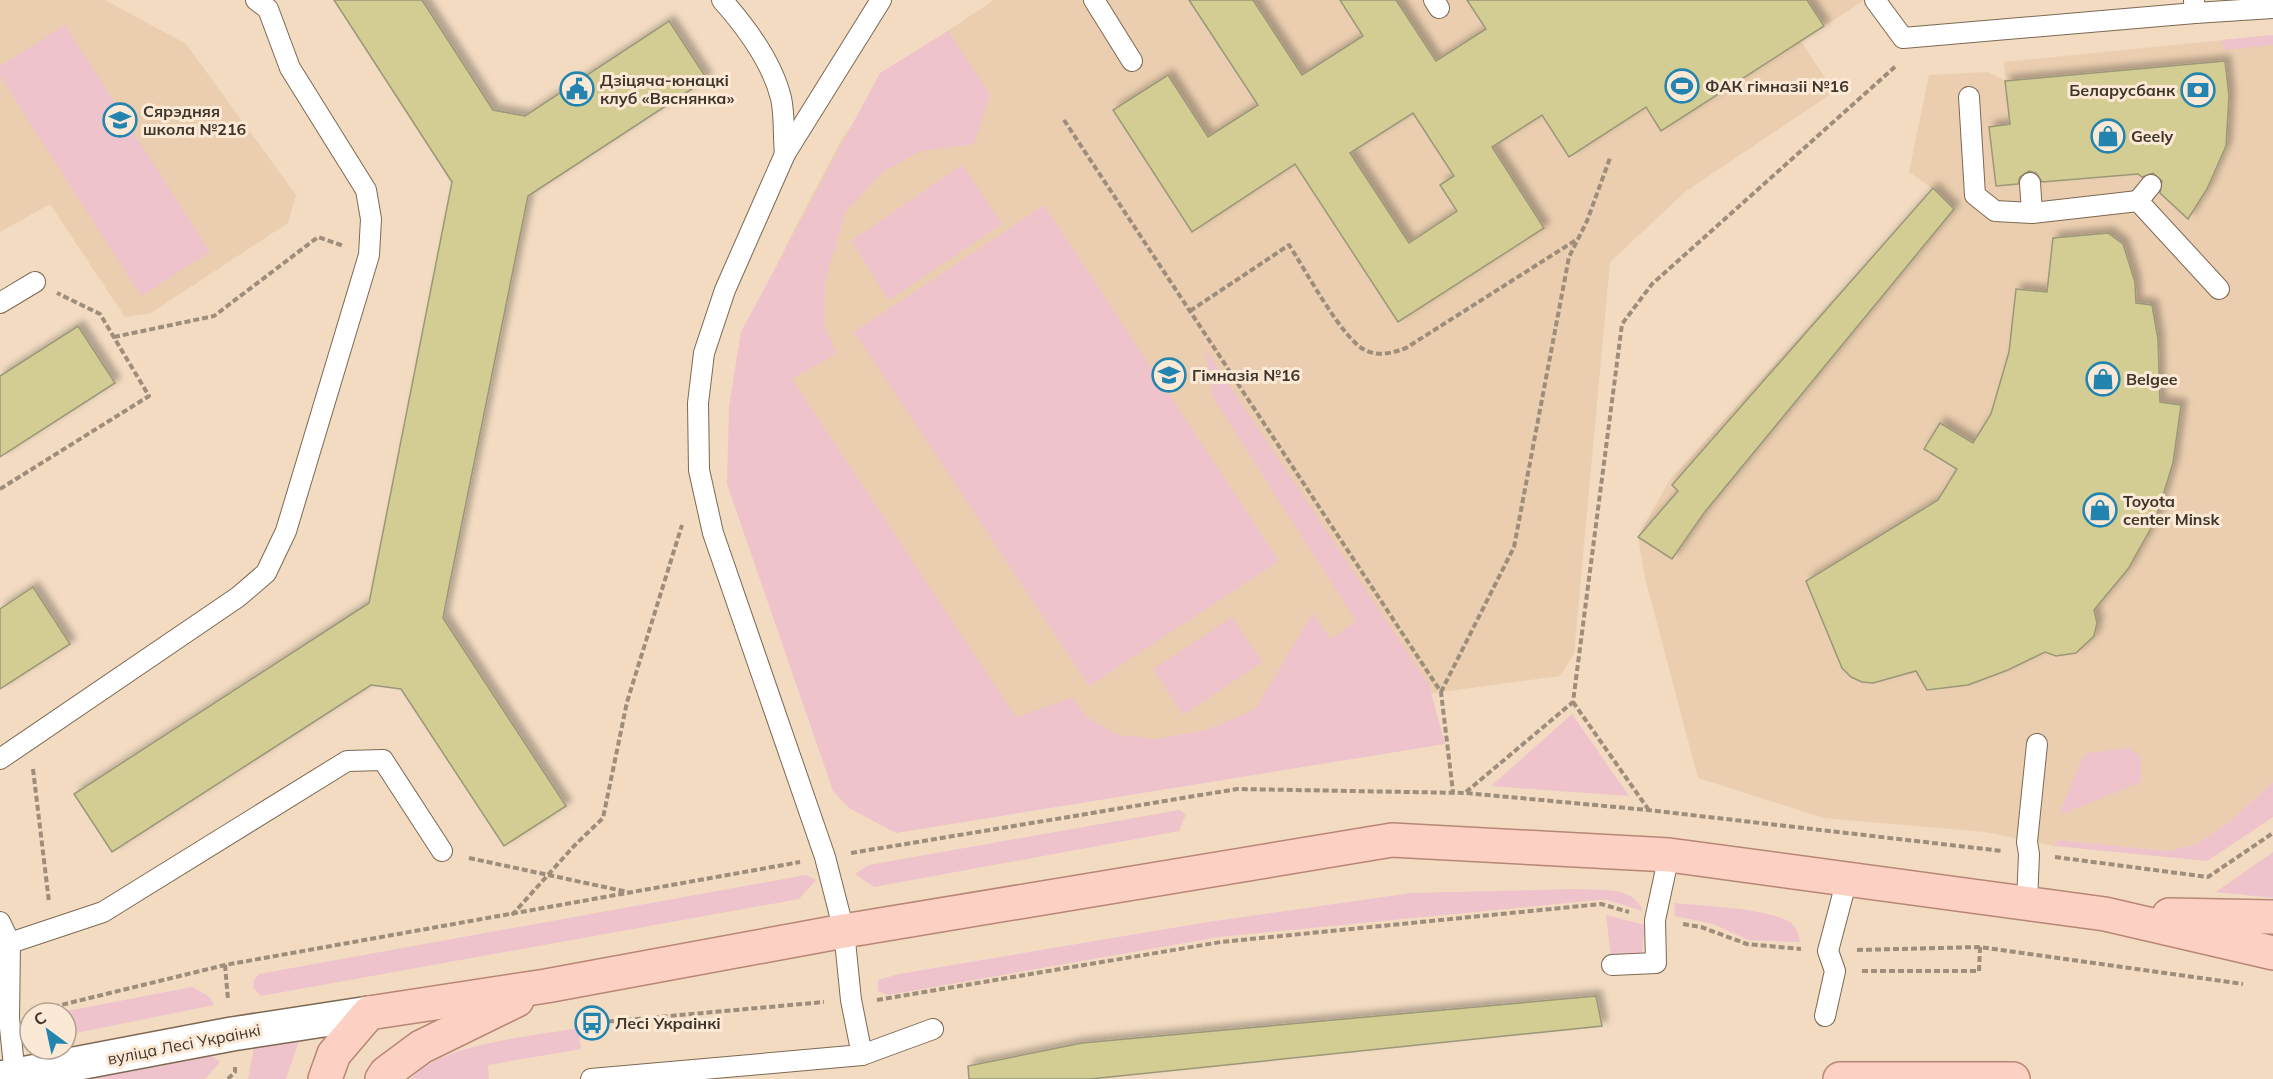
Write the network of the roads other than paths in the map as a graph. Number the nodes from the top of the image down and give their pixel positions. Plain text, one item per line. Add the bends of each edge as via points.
1 (722, 0) edge
2 (1094, 0) edge
3 (1875, 0) edge
4 (879, 1) edge
5 (269, 3) edge
6 (2194, 6) edge
7 (2273, 8) edge
8 (1132, 61) dead end
9 (1969, 97) dead end
10 (785, 154) junction
11 (2030, 183) dead end
12 (2151, 185) dead end
13 (2138, 201) junction
14 (2032, 213) junction
15 (35, 282) road end
16 (2219, 290) dead end
17 (0, 303) edge
18 (2037, 744) dead end
19 (0, 759) edge
20 (442, 851) road end
21 (1669, 855) junction
22 (1847, 879) junction
23 (2027, 902) junction
24 (2105, 914) junction
25 (2273, 917) edge
26 (0, 922) edge
27 (844, 931) junction
28 (10, 943) junction
29 (2273, 953) edge
30 (1612, 965) dead end
31 (546, 986) junction
32 (369, 1013) junction
33 (1825, 1016) dead end
34 (933, 1029) dead end
35 (862, 1055) junction
36 (8, 1077) edge
37 (325, 1079) edge
38 (382, 1079) edge
39 (591, 1079) edge
40 (1840, 1079) edge
41 (2013, 1079) edge

1 - 10 lane via 741,21 764,58 781,98
2 - 8 lane
3 - 6 lane via 1903,38
4 - 10 lane
5 - 19 lane via 290,68 366,190 371,219 369,255 286,531 266,573 238,597
6 - 7 lane
9 - 14 lane via 1975,195 1995,211
10 - 27 lane via 725,290 704,353 698,403 699,470 713,533 825,857
11 - 14 lane
12 - 13 lane
13 - 14 lane
13 - 16 lane
15 - 17 lane
18 - 23 lane via 2026,842
20 - 28 lane via 383,760 348,761 103,912
21 - 22 main road
21 - 27 main road via 1392,840
21 - 30 lane via 1655,920 1656,963
22 - 23 main road
22 - 33 lane via 1828,951 1834,971
23 - 24 main road
24 - 25 main road
24 - 29 main road
26 - 28 lane
27 - 31 main road
27 - 35 lane
28 - 36 lane
31 - 32 main road
31 - 38 main road via 421,1047
32 - 36 street, вуліца Лесі Украінкі via 254,1030
32 - 37 main road via 334,1054
34 - 35 lane
35 - 39 lane
40 - 41 main road

